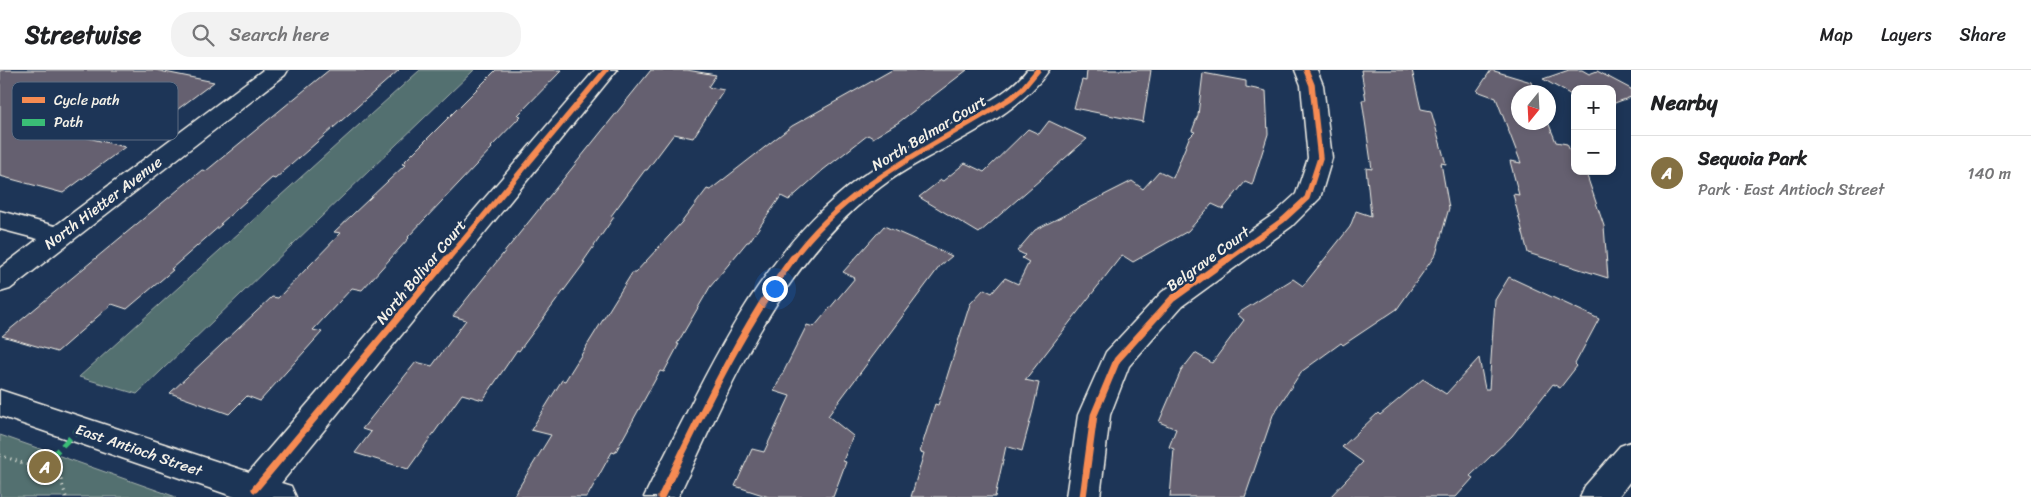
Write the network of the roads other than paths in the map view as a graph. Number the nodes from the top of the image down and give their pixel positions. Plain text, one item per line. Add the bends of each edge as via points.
1 (277, 70) edge
2 (606, 70) edge
3 (1038, 70) edge
4 (1306, 70) edge
5 (0, 220) edge
6 (59, 236) junction
7 (0, 282) edge
8 (0, 403) edge
9 (1631, 456) edge
10 (267, 493) edge
11 (661, 497) edge
12 (1083, 497) edge
13 (1597, 497) edge

1 - 6 street, North Hietter Avenue
2 - 10 street, North Bolivar Court
3 - 11 street, North Belmar Court via 1020,91 981,117 912,154 863,188 827,220 789,262 747,326
4 - 12 street, Belgrave Court via 1312,84 1320,158 1307,198 1283,220 1172,299 1116,360 1094,416
5 - 6 street
6 - 7 street, North Hietter Avenue
8 - 10 street, East Antioch Street
9 - 13 street

